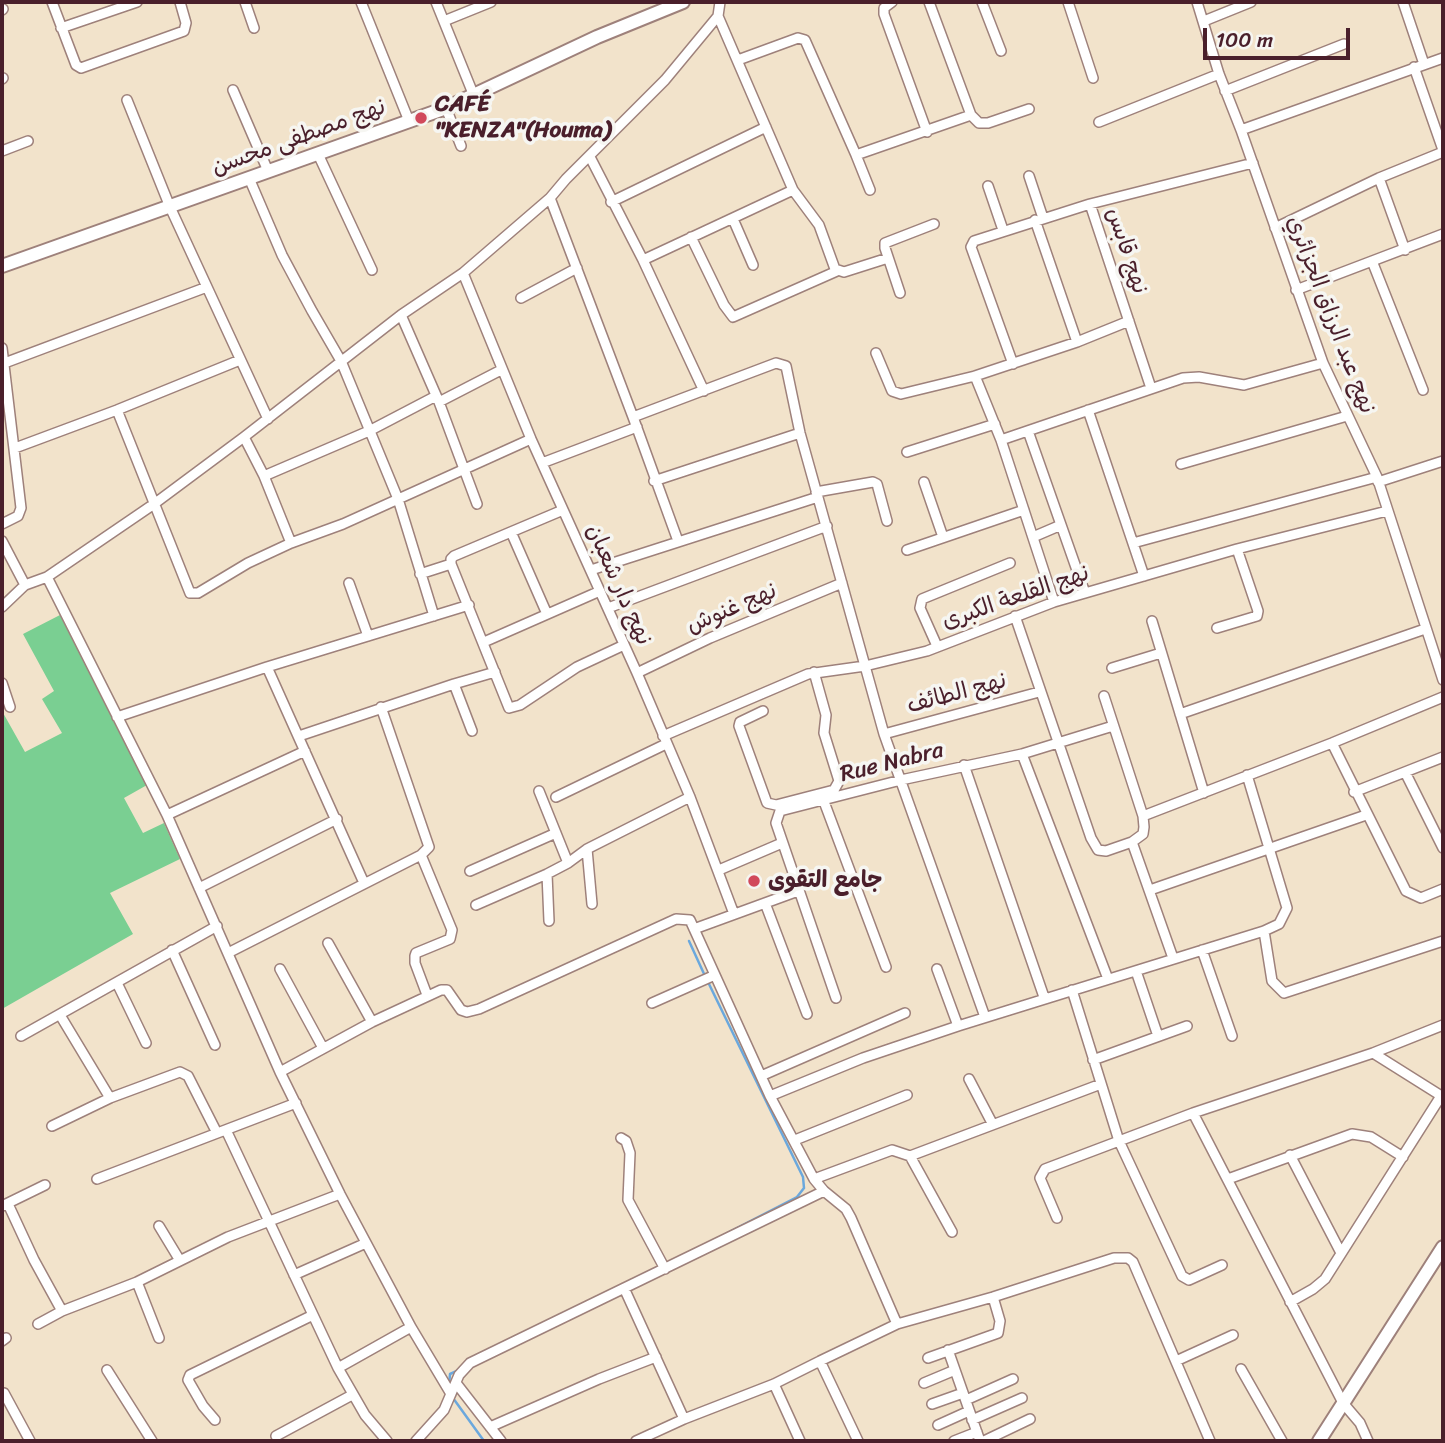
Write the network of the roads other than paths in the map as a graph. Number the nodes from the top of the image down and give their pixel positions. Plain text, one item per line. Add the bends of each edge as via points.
1 (52, 2) edge
2 (137, 2) edge
3 (180, 2) edge
4 (245, 2) edge
5 (361, 2) edge
6 (436, 2) edge
7 (491, 2) edge
8 (683, 2) edge
9 (720, 2) edge
10 (892, 2) edge
11 (929, 2) edge
12 (982, 2) edge
13 (1068, 2) edge
14 (1197, 2) edge
15 (1251, 2) edge
16 (1403, 2) edge
17 (718, 16) junction
18 (444, 21) junction
19 (1204, 21) junction
20 (61, 28) junction
21 (254, 28) dead end
22 (1344, 44) dead end
23 (1001, 51) dead end
24 (1443, 58) edge
25 (738, 60) junction
26 (1419, 66) junction
27 (1219, 74) junction
28 (1093, 78) dead end
29 (233, 90) dead end
30 (1225, 91) junction
31 (474, 96) junction
32 (127, 100) dead end
33 (446, 108) junction
34 (1029, 109) dead end
35 (971, 115) junction
36 (409, 121) junction
37 (1099, 122) dead end
38 (766, 127) junction
39 (1241, 130) junction
40 (928, 132) junction
41 (28, 141) dead end
42 (461, 146) dead end
43 (2, 151) edge
44 (1443, 151) edge
45 (318, 154) junction
46 (856, 155) junction
47 (590, 157) junction
48 (1253, 163) junction
49 (268, 171) junction
50 (1029, 176) dead end
51 (249, 178) junction
52 (1379, 178) junction
53 (988, 186) dead end
54 (793, 190) junction
55 (870, 190) dead end
56 (550, 198) junction
57 (611, 202) junction
58 (1090, 204) junction
59 (170, 207) junction
60 (733, 219) junction
61 (1039, 219) junction
62 (934, 224) dead end
63 (1275, 228) junction
64 (1003, 230) junction
65 (691, 237) junction
66 (1442, 238) edge
67 (1405, 250) junction
68 (888, 258) junction
69 (643, 260) junction
70 (1372, 261) junction
71 (752, 265) dead end
72 (2, 266) edge
73 (577, 268) junction
74 (372, 270) dead end
75 (837, 271) junction
76 (463, 273) junction
77 (207, 287) junction
78 (1296, 290) junction
79 (900, 293) dead end
80 (521, 298) dead end
81 (401, 315) junction
82 (1129, 321) junction
83 (1077, 342) junction
84 (2, 348) edge
85 (876, 353) dead end
86 (240, 360) junction
87 (341, 361) junction
88 (3, 363) edge
89 (1323, 363) junction
90 (1013, 364) junction
91 (501, 370) junction
92 (975, 376) junction
93 (1151, 388) junction
94 (1423, 390) dead end
95 (704, 391) junction
96 (437, 399) junction
97 (117, 410) junction
98 (1088, 410) junction
99 (633, 416) junction
100 (1347, 416) junction
101 (268, 419) junction
102 (995, 425) junction
103 (637, 427) junction
104 (1028, 430) junction
105 (369, 431) junction
106 (800, 433) junction
107 (244, 437) junction
108 (531, 439) junction
109 (1001, 440) junction
110 (15, 448) junction
111 (907, 452) dead end
112 (1443, 461) edge
113 (542, 463) junction
114 (1181, 464) dead end
115 (463, 470) junction
116 (264, 476) junction
117 (1378, 480) junction
118 (654, 481) junction
119 (924, 482) dead end
120 (817, 494) junction
121 (398, 499) junction
122 (154, 504) junction
123 (477, 504) dead end
124 (563, 510) junction
125 (1024, 510) junction
126 (1387, 511) junction
127 (887, 521) dead end
128 (2, 524) edge
129 (1061, 525) junction
130 (827, 526) junction
131 (511, 532) junction
132 (943, 537) junction
133 (1033, 537) junction
134 (2, 541) edge
135 (678, 541) junction
136 (291, 543) junction
137 (1133, 543) junction
138 (1237, 549) junction
139 (907, 550) dead end
140 (451, 564) junction
141 (1010, 564) dead end
142 (592, 570) junction
143 (420, 574) junction
144 (1144, 576) junction
145 (47, 577) junction
146 (349, 583) dead end
147 (842, 583) junction
148 (25, 585) junction
149 (600, 591) junction
150 (1084, 593) junction
151 (1054, 602) junction
152 (469, 605) junction
153 (2, 607) edge
154 (608, 608) junction
155 (547, 614) junction
156 (434, 616) junction
157 (1015, 616) junction
158 (1152, 621) dead end
159 (1217, 628) dead end
160 (1425, 629) junction
161 (368, 636) junction
162 (484, 642) junction
163 (624, 645) junction
164 (937, 646) junction
165 (1161, 653) junction
166 (865, 666) junction
167 (267, 667) junction
168 (1112, 668) dead end
169 (495, 672) junction
170 (814, 672) junction
171 (638, 673) junction
172 (1443, 680) edge
173 (2, 683) edge
174 (454, 684) junction
175 (1039, 692) junction
176 (1104, 696) dead end
177 (1443, 696) edge
178 (10, 706) dead end
179 (381, 707) junction
180 (763, 711) dead end
181 (1180, 714) junction
182 (117, 716) junction
183 (1113, 726) junction
184 (472, 731) dead end
185 (884, 734) junction
186 (299, 736) junction
187 (665, 740) junction
188 (1332, 743) junction
189 (1057, 745) junction
190 (305, 751) junction
191 (1021, 754) junction
192 (1443, 757) edge
193 (964, 765) junction
194 (1405, 772) junction
195 (1247, 775) junction
196 (901, 780) junction
197 (539, 791) dead end
198 (1354, 792) junction
199 (1204, 793) junction
200 (556, 797) dead end
201 (690, 797) junction
202 (823, 799) junction
203 (167, 814) junction
204 (1366, 815) junction
205 (1143, 816) junction
206 (337, 819) junction
207 (556, 833) junction
208 (1132, 842) junction
209 (782, 843) junction
210 (1443, 848) edge
211 (587, 849) junction
212 (1270, 850) junction
213 (421, 855) junction
214 (568, 863) junction
215 (719, 870) junction
216 (470, 871) dead end
217 (547, 874) junction
218 (364, 883) junction
219 (199, 888) junction
220 (1443, 889) edge
221 (1150, 890) junction
222 (798, 891) junction
223 (765, 903) junction
224 (592, 904) dead end
225 (475, 905) dead end
226 (734, 914) junction
227 (549, 921) dead end
228 (216, 926) junction
229 (694, 929) junction
230 (1264, 931) junction
231 (1443, 941) edge
232 (328, 943) dead end
233 (172, 950) junction
234 (1202, 950) junction
235 (229, 953) junction
236 (1173, 958) junction
237 (886, 967) dead end
238 (280, 969) dead end
239 (937, 969) dead end
240 (1136, 971) junction
241 (715, 975) junction
242 (1108, 979) junction
243 (117, 983) junction
244 (1072, 990) junction
245 (427, 995) junction
246 (836, 998) dead end
247 (1044, 998) junction
248 (652, 1003) dead end
249 (905, 1013) dead end
250 (807, 1014) dead end
251 (60, 1015) junction
252 (985, 1017) junction
253 (372, 1022) junction
254 (1443, 1025) edge
255 (958, 1026) junction
256 (1187, 1026) dead end
257 (21, 1035) dead end
258 (1158, 1036) junction
259 (1232, 1036) dead end
260 (146, 1043) dead end
261 (215, 1045) dead end
262 (323, 1048) junction
263 (1373, 1053) junction
264 (1093, 1060) junction
265 (280, 1072) junction
266 (761, 1076) junction
267 (969, 1079) dead end
268 (1101, 1084) junction
269 (907, 1095) dead end
270 (771, 1096) junction
271 (1442, 1097) edge
272 (110, 1098) junction
273 (296, 1103) junction
274 (1193, 1113) junction
275 (992, 1123) junction
276 (52, 1126) dead end
277 (222, 1131) junction
278 (621, 1138) dead end
279 (795, 1140) junction
280 (1119, 1141) junction
281 (910, 1156) junction
282 (1290, 1156) junction
283 (1403, 1157) junction
284 (814, 1178) junction
285 (97, 1179) dead end
286 (1228, 1179) junction
287 (46, 1185) dead end
288 (824, 1191) junction
289 (340, 1194) junction
290 (5, 1205) edge
291 (1057, 1218) dead end
292 (270, 1221) junction
293 (159, 1226) dead end
294 (953, 1232) dead end
295 (366, 1243) junction
296 (1443, 1247) edge
297 (1341, 1252) junction
298 (179, 1259) junction
299 (1222, 1265) dead end
300 (665, 1269) junction
301 (294, 1275) junction
302 (137, 1282) junction
303 (624, 1288) junction
304 (993, 1297) junction
305 (1290, 1303) junction
306 (62, 1311) junction
307 (313, 1315) junction
308 (38, 1324) dead end
309 (897, 1324) junction
310 (411, 1327) junction
311 (1233, 1335) dead end
312 (159, 1338) dead end
313 (948, 1350) junction
314 (656, 1357) junction
315 (928, 1358) dead end
316 (820, 1361) junction
317 (1176, 1361) junction
318 (338, 1368) junction
319 (1241, 1369) dead end
320 (107, 1370) dead end
321 (955, 1370) junction
322 (1013, 1379) dead end
323 (456, 1382) junction
324 (774, 1384) junction
325 (924, 1384) dead end
326 (4, 1393) dead end
327 (451, 1394) junction
328 (352, 1395) junction
329 (964, 1397) junction
330 (1022, 1398) dead end
331 (1343, 1403) junction
332 (932, 1404) dead end
333 (971, 1415) junction
334 (684, 1419) junction
335 (1030, 1419) dead end
336 (215, 1420) dead end
337 (937, 1424) dead end
338 (490, 1427) junction
339 (276, 1436) dead end
340 (980, 1438) edge
341 (30, 1441) edge
342 (152, 1441) edge
343 (387, 1441) edge
344 (416, 1441) edge
345 (501, 1441) edge
346 (636, 1441) edge
347 (800, 1441) edge
348 (859, 1441) edge
349 (954, 1441) edge
350 (1209, 1441) edge
351 (1282, 1441) edge
352 (1319, 1441) edge
353 (1368, 1441) edge

1 - 20 street
2 - 20 street
3 - 20 street via 184,31 81,68
4 - 21 street
5 - 36 street
6 - 18 street
7 - 18 street
8 - 31 main road, نهج مصطفى محسن
9 - 17 street
10 - 40 street via 884,14
11 - 35 street
12 - 23 street
13 - 28 street
14 - 19 street, نهج عبد الرزاق الجزائري
15 - 19 street
16 - 26 street
17 - 25 street
17 - 47 street via 665,80
18 - 31 street
19 - 27 street, نهج عبد الرزاق الجزائري
22 - 30 street
24 - 26 street
25 - 38 street
25 - 46 street via 798,38 805,40
26 - 39 street
26 - 44 street
27 - 30 street, نهج عبد الرزاق الجزائري
27 - 37 street
29 - 49 street
30 - 39 street, نهج عبد الرزاق الجزائري
31 - 33 main road, نهج مصطفى محسن
32 - 59 street
33 - 36 main road, نهج مصطفى محسن
33 - 42 street
34 - 35 street via 988,123
35 - 40 street
36 - 45 main road, نهج مصطفى محسن
38 - 54 street
38 - 57 street
39 - 48 street, نهج عبد الرزاق الجزائري
40 - 46 street
41 - 43 street
44 - 52 street
45 - 49 main road, نهج مصطفى محسن
45 - 74 street
46 - 55 street
47 - 56 street
47 - 57 street
48 - 58 street, نهج قابس
48 - 63 street, نهج عبد الرزاق الجزائري
49 - 51 main road, نهج مصطفى محسن
50 - 61 street
51 - 59 main road, نهج مصطفى محسن
51 - 87 street via 282,255
52 - 63 street
52 - 67 street
53 - 64 street
54 - 60 street
54 - 75 street via 819,225
56 - 73 street
56 - 76 street
57 - 69 street
58 - 61 street
58 - 82 street, نهج قابس
59 - 72 main road, نهج مصطفى محسن
59 - 77 street
60 - 65 street
60 - 71 street
61 - 64 street
61 - 83 street
62 - 68 street via 887,240
63 - 78 street, نهج عبد الرزاق الجزائري
64 - 90 street via 976,239 971,247
65 - 69 street
65 - 75 street via 733,317
66 - 67 street
67 - 70 street
68 - 75 street
68 - 79 street
69 - 95 street
70 - 78 street
70 - 94 street
73 - 80 street
73 - 99 street
76 - 81 street
76 - 91 street, نهج دار شعبان
77 - 86 street
77 - 88 street
78 - 89 street, نهج عبد الرزاق الجزائري
81 - 87 street
81 - 96 street
82 - 83 street
82 - 93 street, نهج قابس
83 - 90 street
84 - 88 street
85 - 92 street via 895,394
86 - 97 street
86 - 101 street
87 - 101 street
87 - 105 street
88 - 110 street
89 - 93 street via 1244,384 1190,376
89 - 100 street, نهج عبد الرزاق الجزائري
90 - 92 street
91 - 96 street
91 - 108 street, نهج دار شعبان
92 - 102 street
93 - 98 street
95 - 99 street
95 - 106 street via 783,363
96 - 105 street
96 - 115 street
97 - 110 street
97 - 122 street
98 - 104 street
98 - 137 street
99 - 103 street
100 - 114 street
100 - 117 street, نهج عبد الرزاق الجزائري
101 - 107 street
102 - 109 street
102 - 111 street
103 - 113 street
103 - 118 street
104 - 109 street
104 - 129 street
105 - 116 street
105 - 121 street
106 - 118 street
106 - 120 street
107 - 116 street
107 - 122 street
108 - 113 street, نهج دار شعبان
108 - 115 street
109 - 125 street
110 - 128 street via 21,512
112 - 117 street
113 - 124 street, نهج دار شعبان
115 - 121 street
115 - 123 street
116 - 136 street
117 - 126 street, نهج عبد الرزاق الجزائري
117 - 137 street
118 - 135 street
119 - 132 street
120 - 127 street via 873,482
120 - 130 street
120 - 135 street
121 - 136 street
121 - 143 street
122 - 136 street via 190,593 198,593
122 - 145 street
124 - 131 street
124 - 142 street, نهج دار شعبان
125 - 132 street
125 - 133 street
126 - 138 street, نهج القلعة الكبرى
126 - 160 street, نهج عبد الرزاق الجزائري
129 - 133 street
129 - 150 street
130 - 147 street
130 - 154 street
131 - 140 street via 454,556
131 - 155 street
132 - 139 street
133 - 151 street
134 - 148 street
135 - 142 street
137 - 144 street
138 - 144 street, نهج القلعة الكبرى
138 - 159 street via 1257,616
140 - 143 street
140 - 152 street
141 - 164 street via 922,599 920,608
142 - 149 street, نهج دار شعبان
143 - 156 street
144 - 150 street, نهج القلعة الكبرى
145 - 148 street
145 - 182 street
146 - 161 street
147 - 166 street
147 - 171 street, نهج غنوش
148 - 153 street
149 - 154 street, نهج دار شعبان
149 - 155 street
150 - 151 street, نهج القلعة الكبرى
151 - 157 street, نهج القلعة الكبرى
152 - 156 street
152 - 162 street
154 - 163 street, نهج دار شعبان
155 - 162 street
156 - 161 street
157 - 164 street, نهج القلعة الكبرى
157 - 175 street
158 - 165 street
160 - 172 street, نهج عبد الرزاق الجزائري
160 - 181 street
161 - 167 street
162 - 169 street
163 - 169 street via 577,667 514,708 507,706
163 - 171 street, نهج دار شعبان
164 - 166 street, نهج القلعة الكبرى
165 - 168 street
165 - 181 street
166 - 170 street, نهج القلعة الكبرى
166 - 185 street
167 - 182 street
167 - 186 street
169 - 174 street
170 - 180 street via 826,715 824,733 839,781 834,790 776,805 767,803 739,726
170 - 187 street, نهج القلعة الكبرى
171 - 187 street, نهج دار شعبان
173 - 178 street
174 - 179 street
174 - 184 street
175 - 185 street, نهج الطائف
175 - 189 street
176 - 183 street
177 - 188 street
179 - 186 street
179 - 213 street via 429,844
181 - 199 street
182 - 203 street
183 - 189 street, Rue Nabra
183 - 205 street
185 - 196 street
186 - 190 street
187 - 200 street, نهج القلعة الكبرى
187 - 201 street, نهج دار شعبان
188 - 195 street
188 - 198 street
189 - 191 street, Rue Nabra
189 - 208 street via 1094,846 1106,851
190 - 203 street
190 - 206 street
191 - 193 street, Rue Nabra
191 - 242 street
192 - 194 street
193 - 196 street, Rue Nabra
193 - 247 street
194 - 198 street
194 - 210 street
195 - 199 street
195 - 212 street
196 - 202 street, Rue Nabra
196 - 252 street
197 - 207 street
198 - 204 street
199 - 205 street
201 - 211 street
201 - 215 street, نهج دار شعبان
202 - 209 street, Rue Nabra via 780,811 776,823
202 - 237 street
203 - 219 street
204 - 212 street
204 - 220 street via 1406,891 1421,898
205 - 208 street via 1143,834
206 - 218 street
206 - 219 street
207 - 214 street
207 - 216 street
208 - 221 street
209 - 215 street
209 - 222 street, Rue Nabra
211 - 214 street
211 - 224 street
212 - 221 street
212 - 230 street via 1287,908 1279,924
213 - 218 street
213 - 245 street via 452,930 450,939 416,953
214 - 217 street
215 - 226 street, نهج دار شعبان
217 - 225 street
217 - 227 street
218 - 235 street
219 - 228 street
221 - 236 street
222 - 223 street
222 - 246 street, Rue Nabra
223 - 226 street
223 - 250 street
226 - 229 street
228 - 233 street
228 - 235 street
229 - 241 street
229 - 245 street via 690,920 676,919 467,1012 456,1006 447,990
230 - 231 street via 1272,981 1284,993
230 - 234 street
232 - 253 street
233 - 243 street
233 - 261 street
234 - 236 street
234 - 259 street
235 - 265 street
236 - 240 street
238 - 262 street
239 - 255 street
240 - 242 street
240 - 258 street
241 - 248 street
241 - 266 street
242 - 244 street
243 - 251 street
243 - 260 street
244 - 247 street
244 - 264 street
245 - 253 street
247 - 252 street
249 - 266 street
251 - 257 street
251 - 272 street
252 - 255 street
253 - 262 street
254 - 263 street
255 - 270 street
256 - 258 street
258 - 264 street
262 - 265 street
263 - 271 street
263 - 274 street
264 - 268 street
265 - 273 street
266 - 270 street
267 - 275 street
268 - 275 street
268 - 280 street
269 - 279 street
270 - 279 street
271 - 283 street
272 - 276 street
272 - 277 street via 184,1073
273 - 277 street
273 - 289 street
274 - 280 street
274 - 286 street
275 - 281 street
277 - 285 street
277 - 292 street
278 - 300 street via 630,1153 628,1200
279 - 284 street
280 - 291 street via 1040,1174
280 - 299 street via 1182,1276 1189,1280
281 - 284 street via 892,1150
281 - 294 street
282 - 283 street via 1352,1134 1371,1137
282 - 286 street
282 - 297 street
283 - 297 street
284 - 288 street
286 - 305 street
287 - 290 street
288 - 300 street
288 - 309 street via 851,1218
289 - 292 street
289 - 295 street
290 - 306 street
292 - 298 street
292 - 301 street
293 - 298 street
295 - 301 street
295 - 310 street
296 - 331 main road
297 - 305 street via 1320,1284
298 - 302 street
300 - 303 street
301 - 307 street
302 - 306 street
302 - 312 street
303 - 314 street
303 - 323 street via 470,1363
304 - 309 street
304 - 313 street via 1000,1321 998,1333
304 - 317 street via 1114,1258 1128,1258
305 - 331 street
306 - 308 street
307 - 318 street
307 - 336 street via 190,1376 202,1406
309 - 316 street
310 - 318 street
310 - 327 street
311 - 317 street
313 - 315 street
313 - 321 street
314 - 334 street
314 - 338 street
316 - 324 street
316 - 348 street
317 - 350 street
318 - 328 street
319 - 351 street
320 - 342 street
321 - 325 street
321 - 329 street
322 - 329 street
323 - 327 street
323 - 338 street
324 - 334 street
324 - 347 street
326 - 341 street
327 - 344 street via 444,1410
328 - 339 street
328 - 343 street
329 - 332 street
329 - 333 street
330 - 333 street
331 - 352 main road
331 - 353 street
333 - 337 street
333 - 340 street
334 - 346 street
335 - 340 street
338 - 345 street
340 - 349 street

